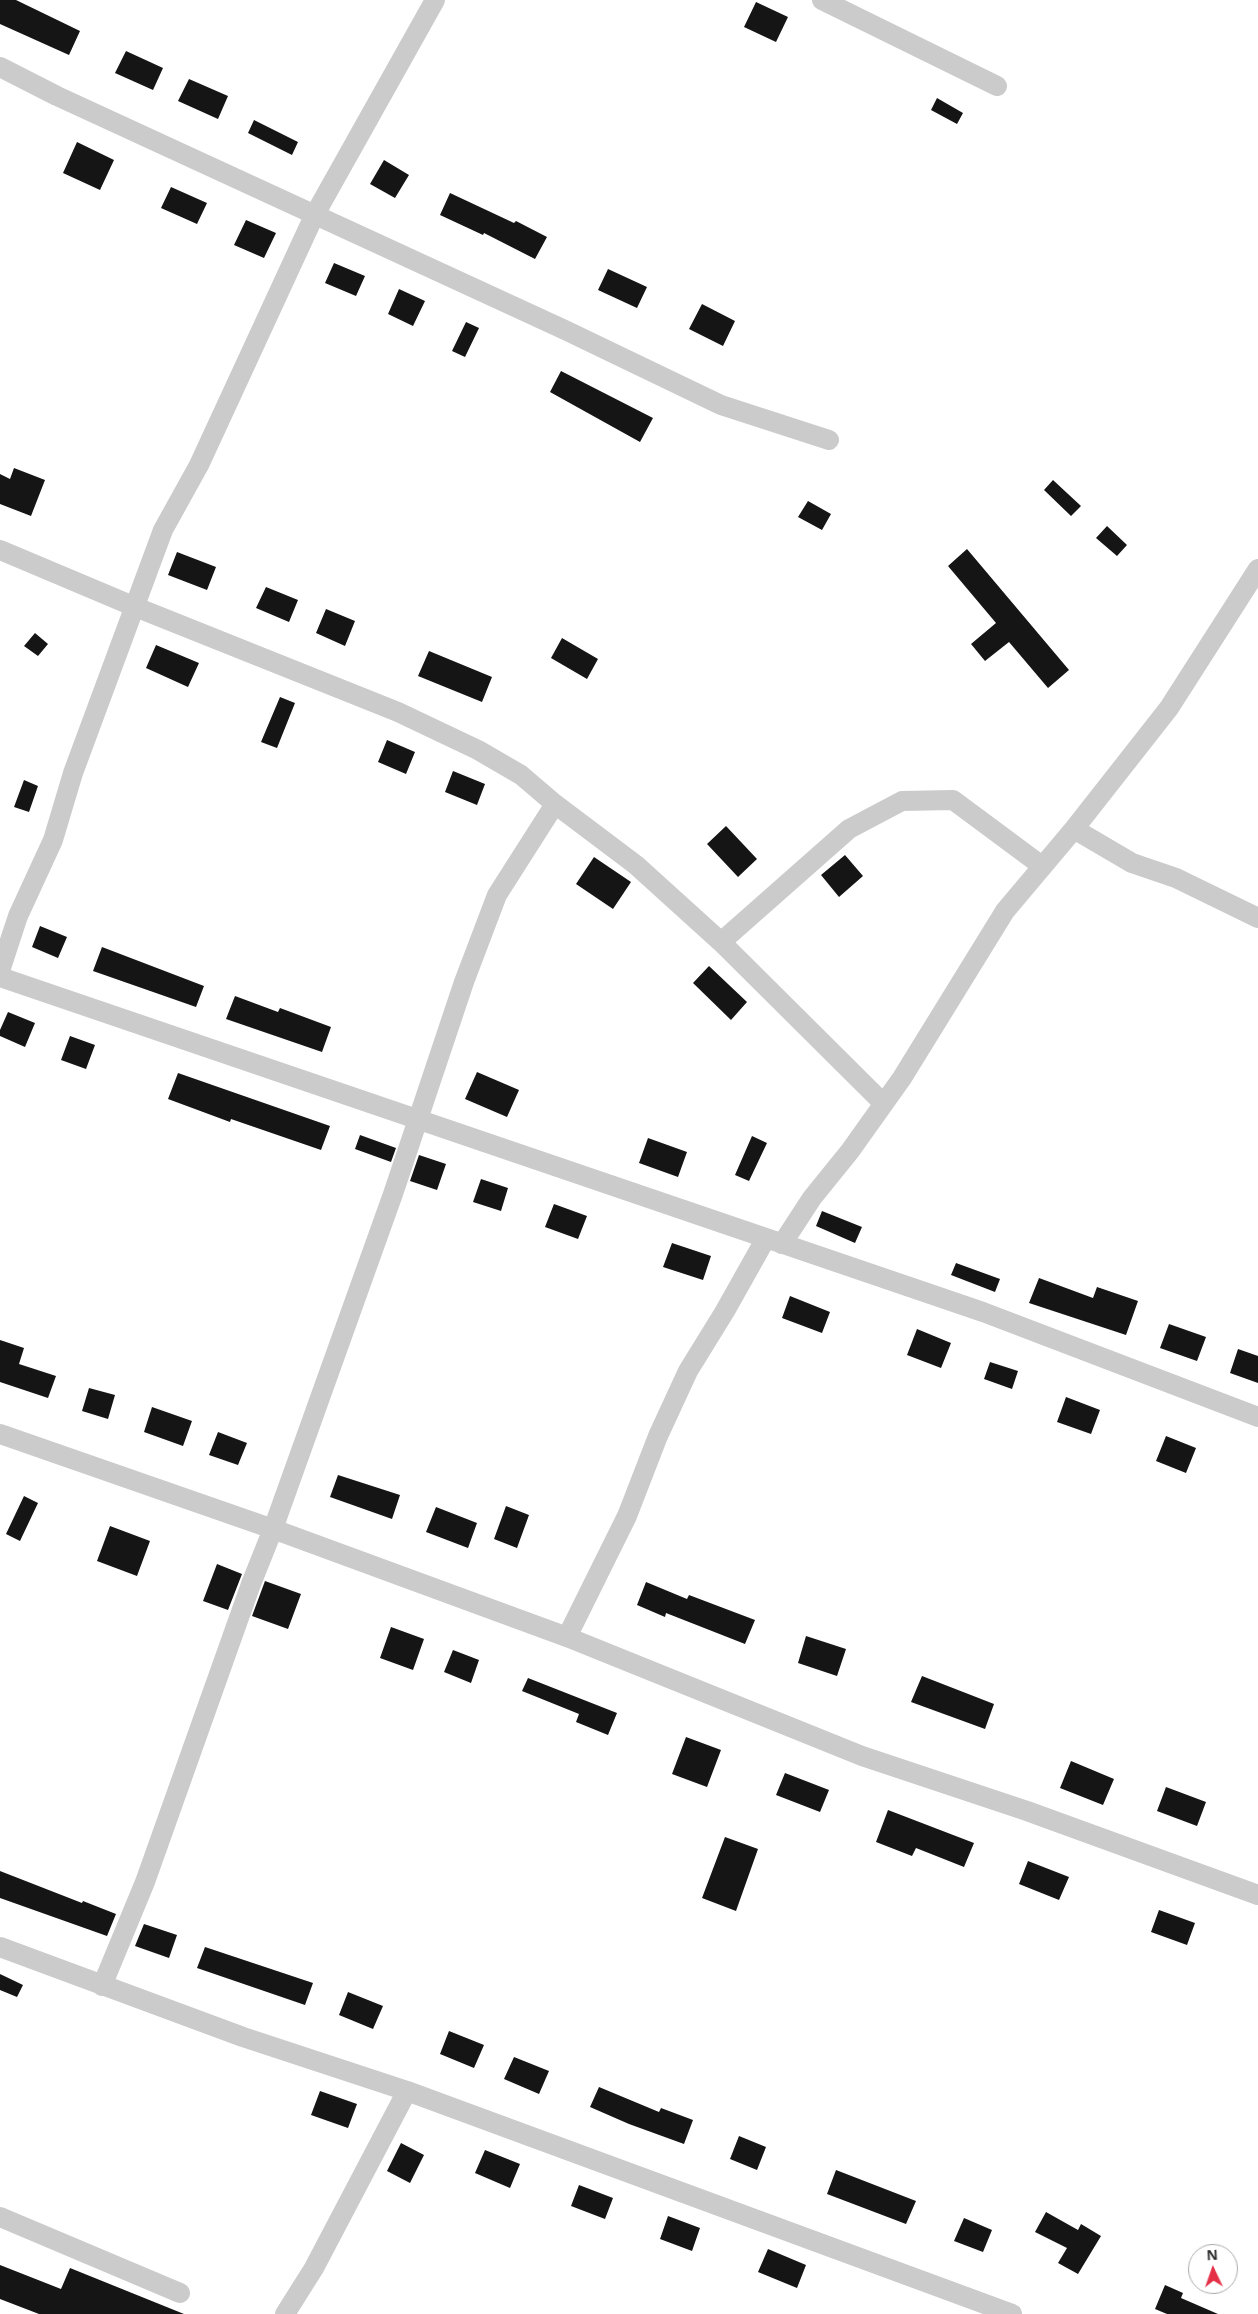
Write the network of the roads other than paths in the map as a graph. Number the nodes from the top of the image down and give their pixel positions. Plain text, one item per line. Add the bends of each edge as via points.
1 (435, 0) edge
2 (822, 0) edge
3 (0, 67) edge
4 (997, 86) dead end
5 (314, 216) junction
6 (829, 440) dead end
7 (0, 550) edge
8 (1258, 569) edge
9 (133, 606) junction
10 (555, 804) junction
11 (1074, 829) junction
12 (1042, 866) junction
13 (1258, 918) edge
14 (721, 942) junction
15 (0, 971) edge
16 (0, 977) edge
17 (883, 1103) junction
18 (417, 1120) junction
19 (774, 1241) junction
20 (1258, 1417) edge
21 (0, 1434) edge
22 (273, 1529) junction
23 (567, 1637) junction
24 (1258, 1895) edge
25 (0, 1946) edge
26 (102, 1986) junction
27 (406, 2091) junction
28 (0, 2217) edge
29 (180, 2293) dead end
30 (285, 2314) edge
31 (1012, 2314) edge

1 - 5 street
2 - 4 street
3 - 5 street
5 - 6 street via 721,405
5 - 9 street via 199,464 163,530
7 - 9 street
8 - 11 street via 1169,708
9 - 10 street via 398,712 478,750 521,775
9 - 15 street via 53,840 18,916
10 - 14 street via 636,864
10 - 18 street via 497,895
11 - 12 street
11 - 13 street via 1132,863 1176,878
12 - 14 street via 953,800 902,801 849,829
12 - 17 street via 1006,911 918,1054
14 - 17 street
16 - 18 street
17 - 19 street via 850,1150
18 - 19 street
18 - 22 street
19 - 20 street via 983,1312
19 - 23 street via 688,1371 626,1516
21 - 22 street
22 - 23 street
22 - 26 street via 145,1882
23 - 24 street via 862,1756 1027,1811
25 - 26 street
26 - 27 street
27 - 30 street via 314,2268
27 - 31 street
28 - 29 street

